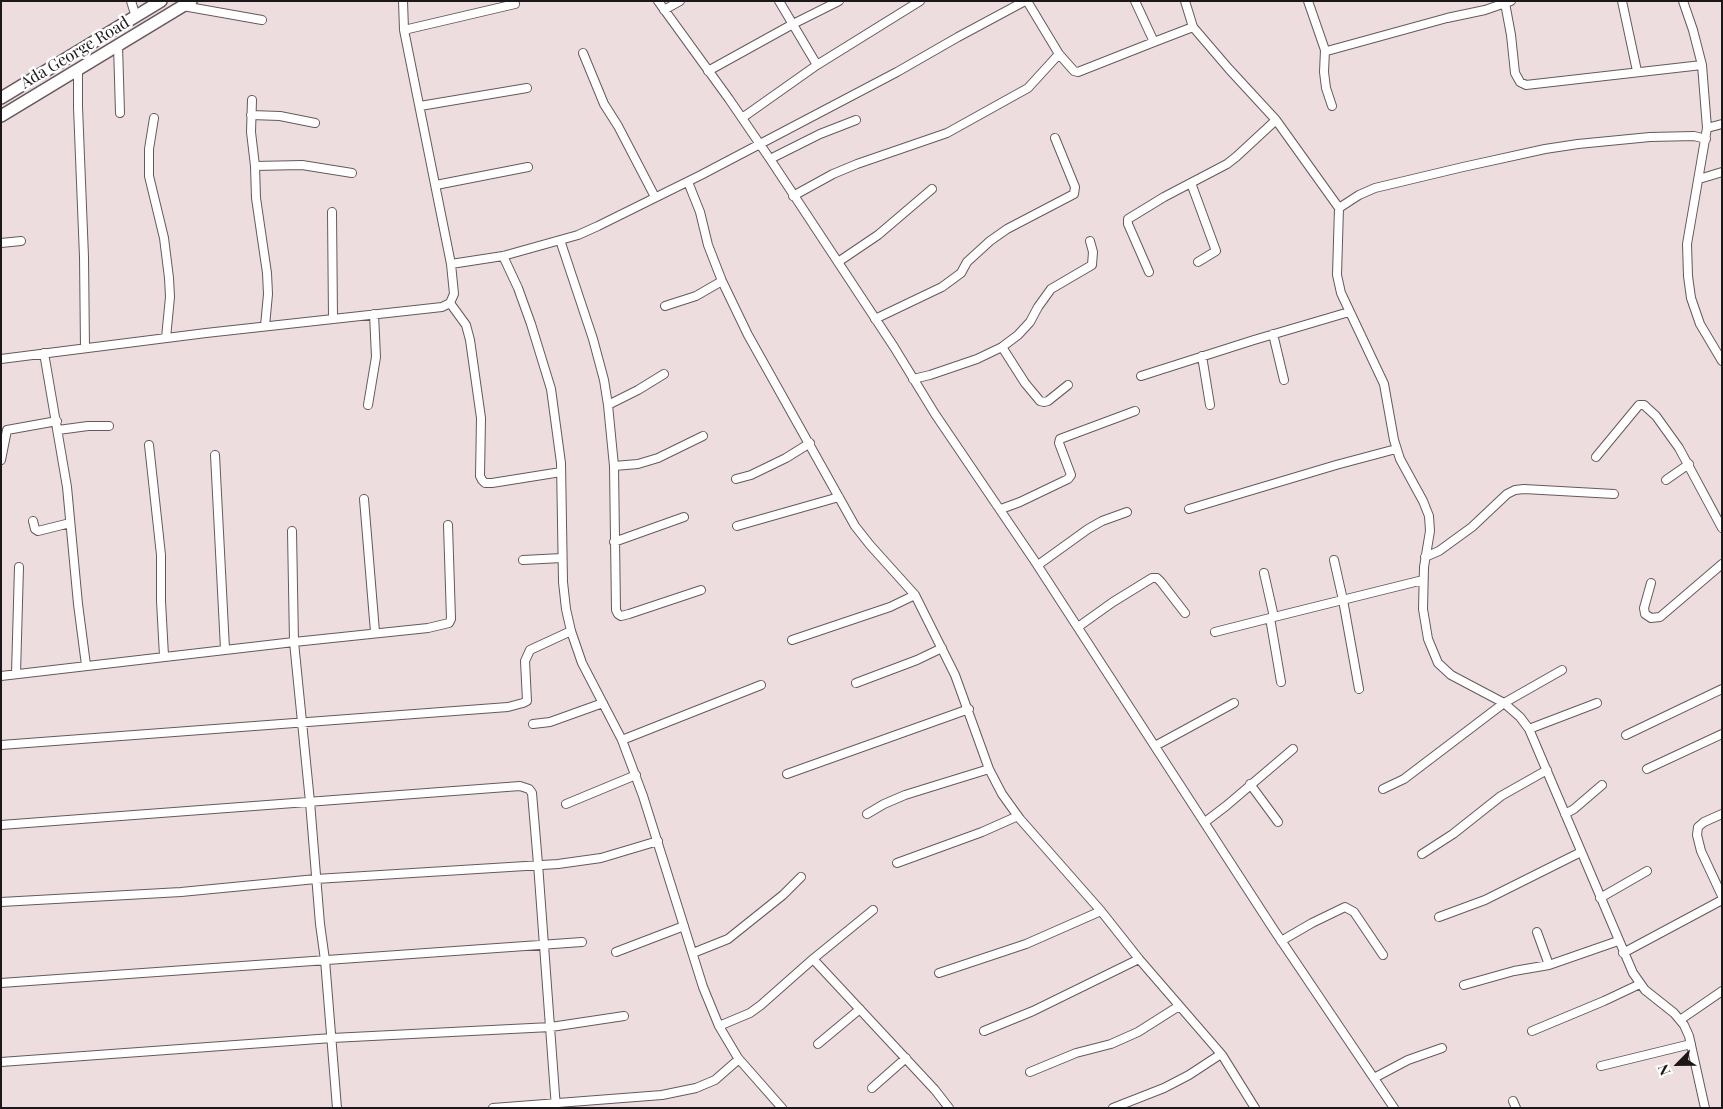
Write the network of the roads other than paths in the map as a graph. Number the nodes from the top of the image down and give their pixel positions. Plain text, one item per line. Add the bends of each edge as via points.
1 (131, 1) edge
2 (161, 1) edge
3 (403, 1) edge
4 (658, 1) edge
5 (680, 1) edge
6 (779, 1) edge
7 (839, 1) edge
8 (920, 1) edge
9 (1026, 1) edge
10 (1135, 1) edge
11 (1185, 1) edge
12 (1308, 1) edge
13 (1683, 1) edge
14 (1508, 2) edge
15 (1623, 2) edge
16 (186, 4) edge
17 (515, 4) dead end
18 (664, 10) junction
19 (136, 17) junction
20 (262, 20) dead end
21 (793, 24) junction
22 (1193, 27) junction
23 (404, 30) junction
24 (1154, 42) junction
25 (118, 45) junction
26 (1325, 50) junction
27 (583, 53) dead end
28 (1059, 54) junction
29 (817, 65) junction
30 (1702, 65) junction
31 (78, 70) junction
32 (708, 71) junction
33 (1637, 71) junction
34 (527, 88) dead end
35 (1, 98) edge
36 (252, 100) dead end
37 (420, 106) junction
38 (1332, 106) dead end
39 (120, 114) dead end
40 (251, 115) junction
41 (1, 116) edge
42 (154, 118) dead end
43 (742, 118) junction
44 (856, 120) dead end
45 (1276, 120) junction
46 (315, 123) dead end
47 (1722, 124) edge
48 (1708, 128) junction
49 (1055, 138) dead end
50 (1706, 139) junction
51 (758, 144) junction
52 (770, 159) junction
53 (255, 166) junction
54 (528, 167) dead end
55 (1722, 172) edge
56 (352, 173) dead end
57 (1699, 179) junction
58 (688, 182) junction
59 (1191, 183) junction
60 (436, 185) junction
61 (932, 188) dead end
62 (793, 196) junction
63 (655, 197) junction
64 (1339, 208) junction
65 (332, 212) dead end
66 (560, 240) junction
67 (21, 241) dead end
68 (1090, 241) dead end
69 (1, 243) edge
70 (503, 256) junction
71 (838, 262) junction
72 (1198, 262) dead end
73 (451, 264) junction
74 (1149, 272) dead end
75 (722, 281) junction
76 (450, 303) junction
77 (665, 306) dead end
78 (1349, 312) junction
79 (374, 314) junction
80 (333, 319) junction
81 (876, 319) junction
82 (265, 326) junction
83 (1273, 334) junction
84 (166, 338) junction
85 (1002, 347) junction
86 (85, 348) junction
87 (44, 353) junction
88 (1202, 356) junction
89 (1, 359) edge
90 (1722, 361) edge
91 (664, 374) dead end
92 (1141, 376) dead end
93 (913, 379) junction
94 (1284, 380) dead end
95 (1068, 385) dead end
96 (608, 404) junction
97 (368, 405) dead end
98 (1210, 405) dead end
99 (1135, 411) dead end
100 (57, 426) junction
101 (109, 426) dead end
102 (703, 436) dead end
103 (810, 443) junction
104 (149, 445) dead end
105 (1396, 449) junction
106 (216, 456) dead end
107 (1596, 457) dead end
108 (1, 460) edge
109 (1689, 464) junction
110 (614, 466) junction
111 (561, 472) junction
112 (736, 480) dead end
113 (1666, 480) dead end
114 (1614, 494) dead end
115 (840, 497) junction
116 (364, 499) dead end
117 (1001, 509) junction
118 (1189, 509) dead end
119 (1127, 512) dead end
120 (684, 517) dead end
121 (33, 521) dead end
122 (70, 523) junction
123 (448, 525) dead end
124 (737, 526) dead end
125 (1722, 528) edge
126 (292, 531) dead end
127 (614, 542) junction
128 (1425, 557) junction
129 (562, 558) junction
130 (523, 560) dead end
131 (1334, 560) dead end
132 (1722, 564) edge
133 (1038, 565) junction
134 (19, 567) dead end
135 (1264, 572) dead end
136 (1423, 580) junction
137 (1651, 583) dead end
138 (701, 590) dead end
139 (915, 596) junction
140 (1343, 600) junction
141 (1185, 613) dead end
142 (1272, 617) junction
143 (1078, 627) junction
144 (571, 631) junction
145 (375, 632) junction
146 (1215, 632) dead end
147 (792, 640) dead end
148 (294, 642) junction
149 (942, 648) junction
150 (225, 649) junction
151 (164, 656) junction
152 (86, 665) junction
153 (1562, 670) dead end
154 (16, 674) junction
155 (1, 676) edge
156 (1281, 682) dead end
157 (856, 683) dead end
158 (761, 685) dead end
159 (1359, 689) dead end
160 (1722, 689) edge
161 (603, 702) junction
162 (1234, 703) dead end
163 (1504, 703) junction
164 (1597, 703) dead end
165 (969, 709) junction
166 (303, 722) junction
167 (533, 724) dead end
168 (1529, 729) junction
169 (1626, 734) dead end
170 (1722, 734) edge
171 (622, 740) junction
172 (1, 745) edge
173 (1155, 746) junction
174 (1293, 749) dead end
175 (989, 769) junction
176 (1647, 769) dead end
177 (1547, 770) junction
178 (787, 774) dead end
179 (636, 775) junction
180 (1250, 784) junction
181 (1602, 785) dead end
182 (1383, 789) dead end
183 (310, 802) junction
184 (566, 804) dead end
185 (866, 814) dead end
186 (1565, 814) junction
187 (1722, 814) edge
188 (1018, 816) junction
189 (1205, 822) junction
190 (1278, 822) dead end
191 (1, 825) edge
192 (658, 841) junction
193 (1581, 852) junction
194 (1422, 854) dead end
195 (897, 863) dead end
196 (538, 864) junction
197 (1647, 871) dead end
198 (801, 877) dead end
199 (316, 879) junction
200 (1600, 898) junction
201 (1722, 898) edge
202 (1, 902) edge
203 (873, 910) dead end
204 (1101, 911) junction
205 (1439, 917) dead end
206 (684, 926) junction
207 (1537, 932) dead end
208 (1281, 941) junction
209 (582, 942) dead end
210 (1618, 942) junction
211 (543, 944) junction
212 (616, 952) dead end
213 (1623, 953) junction
214 (692, 954) junction
215 (1383, 955) dead end
216 (813, 959) junction
217 (1139, 959) junction
218 (325, 960) junction
219 (1549, 965) junction
220 (939, 973) dead end
221 (1, 983) edge
222 (1464, 984) dead end
223 (1640, 984) junction
224 (1722, 991) edge
225 (1179, 1006) junction
226 (860, 1009) junction
227 (624, 1016) dead end
228 (1680, 1020) junction
229 (719, 1026) junction
230 (551, 1027) junction
231 (984, 1031) dead end
232 (1532, 1031) dead end
233 (332, 1038) junction
234 (818, 1044) dead end
235 (1691, 1044) junction
236 (1442, 1048) dead end
237 (1220, 1054) junction
238 (906, 1058) junction
239 (739, 1060) junction
240 (1, 1062) edge
241 (1601, 1066) dead end
242 (1030, 1072) dead end
243 (1374, 1078) junction
244 (872, 1088) dead end
245 (555, 1106) edge
246 (337, 1108) edge
247 (493, 1108) edge
248 (782, 1108) edge
249 (949, 1108) edge
250 (1113, 1108) edge
251 (1255, 1108) edge
252 (1394, 1108) edge
253 (1705, 1108) edge

1 - 19 street
2 - 19 main road, Ada George Road
3 - 23 street
4 - 18 street
5 - 18 street
6 - 21 street
7 - 21 street
8 - 29 street
9 - 28 street
9 - 51 street
10 - 24 street
11 - 22 street
12 - 26 street
13 - 30 street
14 - 26 street
14 - 33 street via 1515,73 1520,82 1526,85
15 - 33 street
16 - 20 street
16 - 25 main road, Ada George Road
17 - 23 street
18 - 32 street
19 - 35 main road, Ada George Road
21 - 29 street
21 - 32 street
22 - 24 street
22 - 45 street
23 - 37 street
24 - 28 street via 1078,72
25 - 31 main road, Ada George Road
25 - 39 street
26 - 38 street via 1325,80
27 - 63 street via 604,104
28 - 62 street via 1028,88 947,133 857,164
29 - 43 street
30 - 33 street
30 - 48 street
31 - 41 main road, Ada George Road
31 - 86 street
32 - 43 street
34 - 37 street
36 - 40 street
37 - 60 street
40 - 46 street via 280,116
40 - 53 street
42 - 84 street via 149,176 164,238 169,278
43 - 51 street
44 - 52 street
45 - 59 street via 1236,157
45 - 64 street
47 - 48 street
48 - 50 street
49 - 81 street via 1075,187 1074,194 990,241 967,262 961,273 942,287
50 - 57 street
50 - 64 street via 1694,136 1650,137 1546,150 1375,188
51 - 52 street
51 - 58 street
52 - 62 street
53 - 56 street via 302,165
53 - 82 street via 256,198 268,273
54 - 60 street
55 - 57 street
57 - 90 street via 1687,244 1688,276 1700,324
58 - 63 street
58 - 75 street
59 - 72 street via 1216,251
59 - 74 street via 1128,219
60 - 73 street
61 - 71 street via 878,235
62 - 71 street
63 - 66 street via 598,226
64 - 78 street via 1337,275
65 - 80 street
66 - 70 street
66 - 96 street via 593,339
67 - 69 street
68 - 85 street via 1094,252 1092,265 1051,288 1030,322
70 - 73 street
70 - 111 street via 528,315 551,389
71 - 81 street
73 - 76 street via 454,294
75 - 77 street via 696,296
75 - 103 street via 748,335
76 - 79 street via 442,307
76 - 111 street via 466,325 470,340 481,418 482,480 492,483
78 - 83 street
78 - 105 street via 1384,384
79 - 80 street
79 - 97 street via 376,357
80 - 82 street
81 - 93 street
82 - 84 street
83 - 88 street
83 - 94 street
84 - 86 street
85 - 93 street via 956,367
85 - 95 street via 1025,383 1042,402
86 - 87 street
87 - 89 street
87 - 100 street
88 - 92 street
88 - 98 street
91 - 96 street
93 - 117 street
96 - 110 street
99 - 117 street via 1060,439 1071,475
100 - 101 street
100 - 108 street via 7,430
100 - 122 street
102 - 110 street via 658,458
103 - 112 street via 786,458
103 - 115 street
104 - 151 street via 161,555
105 - 118 street
105 - 128 street via 1429,516
106 - 150 street
107 - 109 street via 1639,405 1644,405 1656,416
109 - 113 street
109 - 125 street
110 - 127 street
111 - 129 street
114 - 128 street via 1515,490 1472,527
115 - 124 street
115 - 139 street via 870,545
116 - 145 street
117 - 133 street
119 - 133 street via 1088,529
120 - 127 street
121 - 122 street via 38,531
122 - 152 street
123 - 145 street via 449,623
126 - 148 street
127 - 138 street via 616,610 621,616
128 - 136 street
129 - 130 street
129 - 144 street
131 - 140 street
132 - 137 street via 1660,618 1645,614
133 - 143 street
134 - 154 street
135 - 142 street
136 - 140 street
136 - 163 street via 1428,639 1438,663 1451,675
139 - 147 street
139 - 149 street
140 - 142 street
140 - 159 street
141 - 143 street via 1161,582 1152,578
142 - 146 street
142 - 156 street
143 - 173 street
144 - 161 street via 582,663
144 - 166 street via 530,650 525,661 527,700 523,704
145 - 148 street
148 - 150 street
148 - 166 street
149 - 157 street
149 - 165 street
150 - 151 street
151 - 152 street
152 - 154 street
153 - 163 street
154 - 155 street
158 - 171 street
160 - 169 street
161 - 167 street via 550,722
161 - 171 street
162 - 173 street
163 - 168 street
163 - 182 street via 1404,779
164 - 168 street
165 - 175 street
165 - 178 street
166 - 172 street
166 - 183 street
168 - 177 street
170 - 176 street
171 - 179 street
173 - 189 street
174 - 180 street
175 - 185 street via 905,795
175 - 188 street
177 - 186 street
177 - 194 street via 1501,796
179 - 184 street
179 - 192 street
180 - 189 street
180 - 190 street
181 - 186 street
183 - 191 street
183 - 196 street via 520,786 532,793
183 - 199 street
186 - 193 street
187 - 201 street via 1698,827 1697,835
188 - 195 street
188 - 204 street
189 - 208 street
192 - 196 street via 602,858
192 - 206 street
193 - 200 street
193 - 205 street via 1500,893
196 - 199 street
196 - 211 street
197 - 200 street
198 - 214 street via 728,940
199 - 202 street via 181,892
199 - 218 street
200 - 210 street
201 - 213 street
203 - 216 street
204 - 217 street
204 - 220 street via 1026,944
206 - 212 street
206 - 214 street
207 - 219 street
208 - 215 street via 1345,908 1354,912
208 - 243 street
209 - 211 street
210 - 213 street
210 - 219 street
211 - 218 street
211 - 230 street
213 - 223 street
214 - 229 street
216 - 226 street
216 - 229 street via 761,1005
217 - 225 street
217 - 231 street via 1033,1011
218 - 221 street
218 - 233 street
219 - 222 street
223 - 228 street
223 - 232 street
224 - 228 street
225 - 237 street
225 - 242 street via 1111,1044 1076,1053
226 - 234 street
226 - 238 street
227 - 230 street
228 - 235 street
229 - 239 street
230 - 233 street
230 - 245 street
233 - 240 street
233 - 246 street
235 - 241 street
235 - 253 street
236 - 243 street via 1408,1060
237 - 250 street via 1164,1088
237 - 251 street
238 - 244 street
238 - 249 street
239 - 245 street via 715,1080 696,1088
239 - 248 street
243 - 252 street
245 - 247 street

